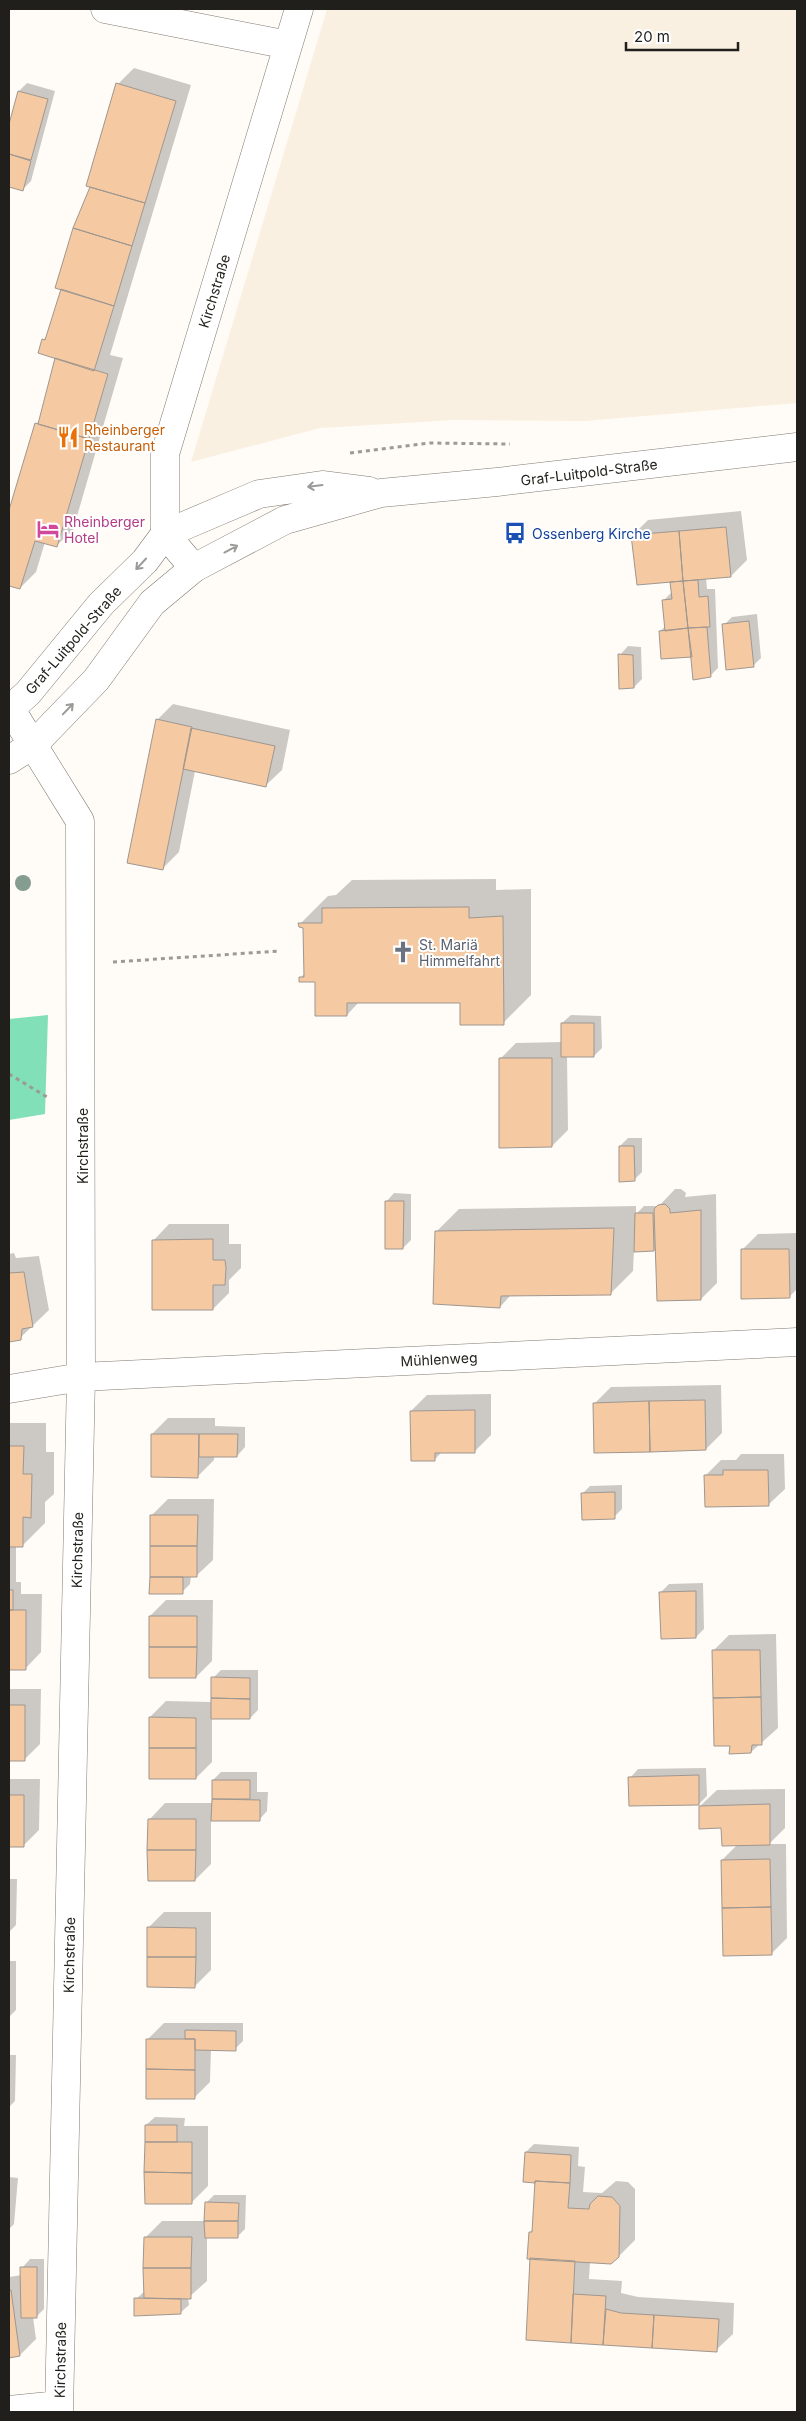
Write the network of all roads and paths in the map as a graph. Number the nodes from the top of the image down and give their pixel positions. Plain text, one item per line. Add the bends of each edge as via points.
1 (105, 9) edge
2 (299, 9) edge
3 (288, 45) junction
4 (797, 448) edge
5 (381, 493) junction
6 (165, 534) junction
7 (194, 568) junction
8 (10, 709) edge
9 (34, 744) junction
10 (9, 760) edge
11 (280, 951) dead end
12 (80, 964) junction
13 (797, 1342) edge
14 (81, 1377) junction
15 (9, 1390) edge
16 (59, 2408) edge
17 (9, 2410) edge

1 - 3 street
2 - 3 street, Kirchstraße
3 - 6 street, Kirchstraße via 165,454
4 - 5 street, Graf-Luitpold-Straße
5 -> 6 street, Graf-Luitpold-Straße via 322,485 259,494
7 -> 5 street, Graf-Luitpold-Straße via 285,520
6 - 7 street
6 -> 8 street, Graf-Luitpold-Straße via 144,561 101,604 28,693
9 -> 7 street, Graf-Luitpold-Straße via 96,680 152,604
8 - 9 street, Kirchstraße
9 - 10 street, Graf-Luitpold-Straße
9 - 12 street, Kirchstraße via 80,822
11 - 12 path
12 - 14 street, Kirchstraße
13 - 14 street, Mühlenweg
14 - 15 street, Mühlenweg
14 - 16 street, Kirchstraße
16 - 17 street

